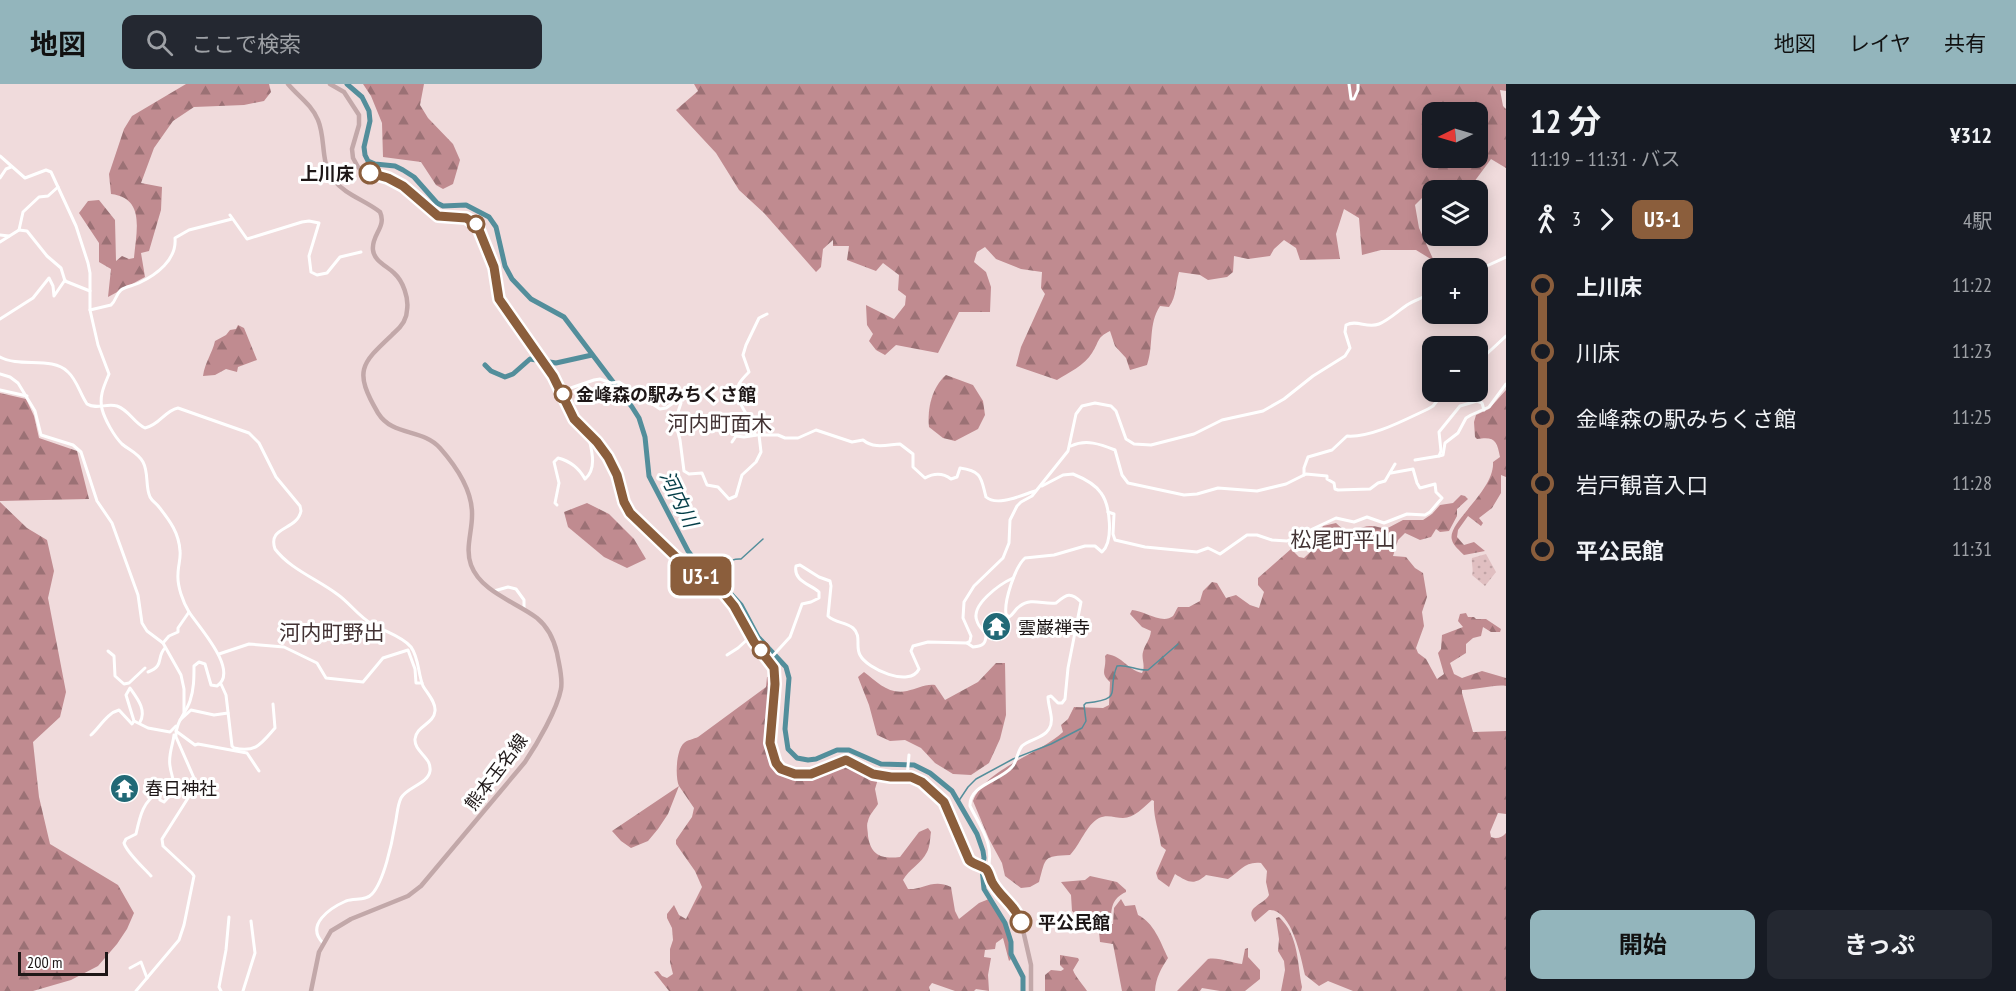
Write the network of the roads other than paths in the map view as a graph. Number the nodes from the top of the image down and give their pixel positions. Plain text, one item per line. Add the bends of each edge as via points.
1 (288, 84) edge
2 (330, 84) edge
3 (1349, 84) edge
4 (1358, 84) edge
5 (0, 156) edge
6 (11, 167) junction
7 (0, 178) edge
8 (58, 188) junction
9 (18, 230) junction
10 (0, 235) edge
11 (9, 236) junction
12 (0, 242) edge
13 (361, 252) dead end
14 (1506, 256) edge
15 (1488, 265) edge
16 (65, 280) junction
17 (90, 291) junction
18 (1422, 299) edge
19 (90, 310) junction
20 (767, 314) dead end
21 (0, 319) edge
22 (1506, 336) edge
23 (1488, 353) edge
24 (0, 357) edge
25 (0, 374) edge
26 (1506, 384) edge
27 (0, 390) edge
28 (562, 391) junction
29 (27, 396) junction
30 (1436, 402) edge
31 (101, 407) junction
32 (1484, 410) junction
33 (588, 434) junction
34 (757, 435) junction
35 (732, 442) dead end
36 (1071, 446) junction
37 (1439, 456) junction
38 (1415, 460) dead end
39 (1395, 464) dead end
40 (1391, 473) junction
41 (1304, 475) junction
42 (1037, 489) junction
43 (557, 505) dead end
44 (1108, 512) junction
45 (1014, 577) junction
46 (494, 591) junction
47 (524, 610) junction
48 (189, 612) junction
49 (750, 636) junction
50 (967, 643) junction
51 (163, 644) junction
52 (165, 648) junction
53 (108, 651) dead end
54 (219, 654) junction
55 (727, 655) dead end
56 (771, 659) junction
57 (145, 668) dead end
58 (148, 672) dead end
59 (422, 683) junction
60 (221, 684) junction
61 (273, 704) dead end
62 (184, 711) junction
63 (228, 713) junction
64 (180, 720) junction
65 (134, 721) junction
66 (140, 723) junction
67 (177, 726) junction
68 (176, 733) junction
69 (147, 734) dead end
70 (91, 735) dead end
71 (909, 755) dead end
72 (259, 771) dead end
73 (907, 777) junction
74 (986, 869) junction
75 (151, 876) dead end
76 (228, 917) dead end
77 (251, 921) dead end
78 (323, 943) junction
79 (130, 968) dead end
80 (147, 978) junction
81 (136, 991) edge
82 (221, 991) edge
83 (243, 991) edge
84 (311, 991) edge
85 (1031, 991) edge

1 - 46 main road, 熊本玉名線 via 318,119 331,176 341,188 375,208 382,218 373,251 399,278 407,301 401,327 369,357 363,370 365,386 383,420 395,429 422,435 433,442 463,482 472,504 470,564 481,581
2 - 28 main road via 344,92 359,115 352,149 362,171 403,186 438,216 466,218 477,225 494,267 499,299
3 - 4 street via 1351,99
5 - 6 street
6 - 7 street
6 - 8 street via 25,178 48,170
8 - 9 street via 39,197 23,212
8 - 17 street via 86,254
9 - 11 street
9 - 16 street via 27,231 62,270
10 - 11 street
11 - 12 street
13 - 19 street via 340,257 327,273 317,275 311,272 309,256 319,223 302,222 247,239 231,217 175,238 171,258 153,276 124,288 111,306
14 - 15 street
16 - 17 street
16 - 21 street via 54,296 49,278 33,298
17 - 19 street
18 - 36 street via 1379,324 1346,325 1348,354 1263,411 1222,420 1194,434 1144,445 1126,439 1114,408 1086,404 1076,414
19 - 31 street via 109,374
20 - 34 street via 759,318 746,345 743,355 749,372 738,388 740,405
22 - 23 street
24 - 31 street via 61,367 72,377 87,404
25 - 29 street via 15,379
26 - 32 street
27 - 29 street
28 - 33 main road via 574,419
28 - 34 street via 600,379 619,382 660,409 679,399 675,421 684,471 702,473 707,485 718,486 729,499 736,496 742,475 761,452
29 - 51 street via 41,435 73,445 81,452 97,501 112,523 136,589 142,623
30 - 41 street via 1387,428 1347,436 1332,450 1308,457
31 - 48 street via 122,444 144,463 151,499 170,519 180,550 178,586
31 - 59 street via 119,407 145,428 155,425 173,409 184,409 254,437 301,511 296,522 278,532 273,540 275,549 339,595 371,624 407,643 414,652
32 - 37 street via 1466,418
32 - 37 street via 1477,401 1460,406 1439,432
33 - 43 street via 593,460 589,476 585,479 581,471 558,458 554,462 559,483
33 - 49 main road via 614,468 630,513 677,558 721,590
34 - 35 street via 736,436
34 - 42 street via 798,438 816,430 875,446 900,444 913,454 913,467 925,478 936,474 951,479 957,477 960,468 965,468 979,475 992,501
36 - 41 street via 1095,443 1115,450 1128,483 1184,495 1218,488 1267,490
36 - 42 street
37 - 38 street
39 - 40 street
40 - 41 street via 1370,489 1344,491 1335,489 1327,476
40 - 44 street via 1413,469 1420,488 1435,484 1442,498 1425,515 1407,514 1384,523 1367,517 1354,522 1336,518 1287,542 1247,536 1220,554 1208,548 1197,552 1115,540 1114,514
42 - 44 street via 1073,474 1099,490
42 - 50 street via 1013,513 1009,543 1000,563 974,586 964,602 963,618 971,636
44 - 45 street via 1108,545 1102,552 1095,546 1085,546 1028,558 1021,562
45 - 50 street via 980,604 975,613 986,634 984,644 974,647
45 - 74 street via 1005,608 1009,617 1020,605 1033,601 1056,603 1068,595 1081,602 1065,699 1058,703 1048,697 1049,729 1022,746 1012,768 971,796 970,806 991,850
46 - 47 main road, 熊本玉名線
46 - 47 street via 516,589 524,600
47 - 78 main road, 熊本玉名線 via 542,622 550,634 561,676 556,704 537,743 422,885 408,896 341,924
48 - 51 street via 178,632
48 - 54 street
49 - 55 street
49 - 56 main road
50 - 56 street via 928,642 914,646 911,651 919,669 911,677 879,672 860,656 858,635 853,628 828,616 830,581 798,565 798,578 820,594 815,601 802,604 790,637
51 - 52 street
52 - 58 street via 159,665
52 - 62 street via 183,681
53 - 57 street via 114,656 115,676 124,684
54 - 59 street via 249,644 284,647 317,663 326,678 363,682 383,658 408,650 416,684
54 - 60 street
56 - 73 main road via 775,675 770,743 781,769 811,774 846,760 873,774
59 - 78 street via 435,711 430,722 416,734 415,744 429,763 430,772 399,801 389,854 372,894 339,905 321,919 315,931
60 - 62 street via 211,685 204,664 196,664 193,692
60 - 63 street
61 - 63 street via 275,728 261,744 247,751 232,747
62 - 64 street
63 - 64 street via 214,715 191,710
64 - 67 street
65 - 66 street
65 - 66 street via 126,696 130,688 142,710
65 - 70 street via 132,724 116,710
66 - 67 street via 170,732
66 - 69 street
67 - 68 street
68 - 72 street via 195,745 247,753
68 - 75 street via 170,756 174,791 164,802 159,792 151,796 136,834 124,843
68 - 80 street via 195,787 162,839 163,846 194,876 179,940
71 - 73 street
73 - 74 main road via 917,778 944,802 969,860
74 - 85 main road via 997,890 1020,917 1031,965
76 - 82 street
77 - 83 street via 255,953
78 - 84 main road
79 - 80 street via 141,962
80 - 81 street

